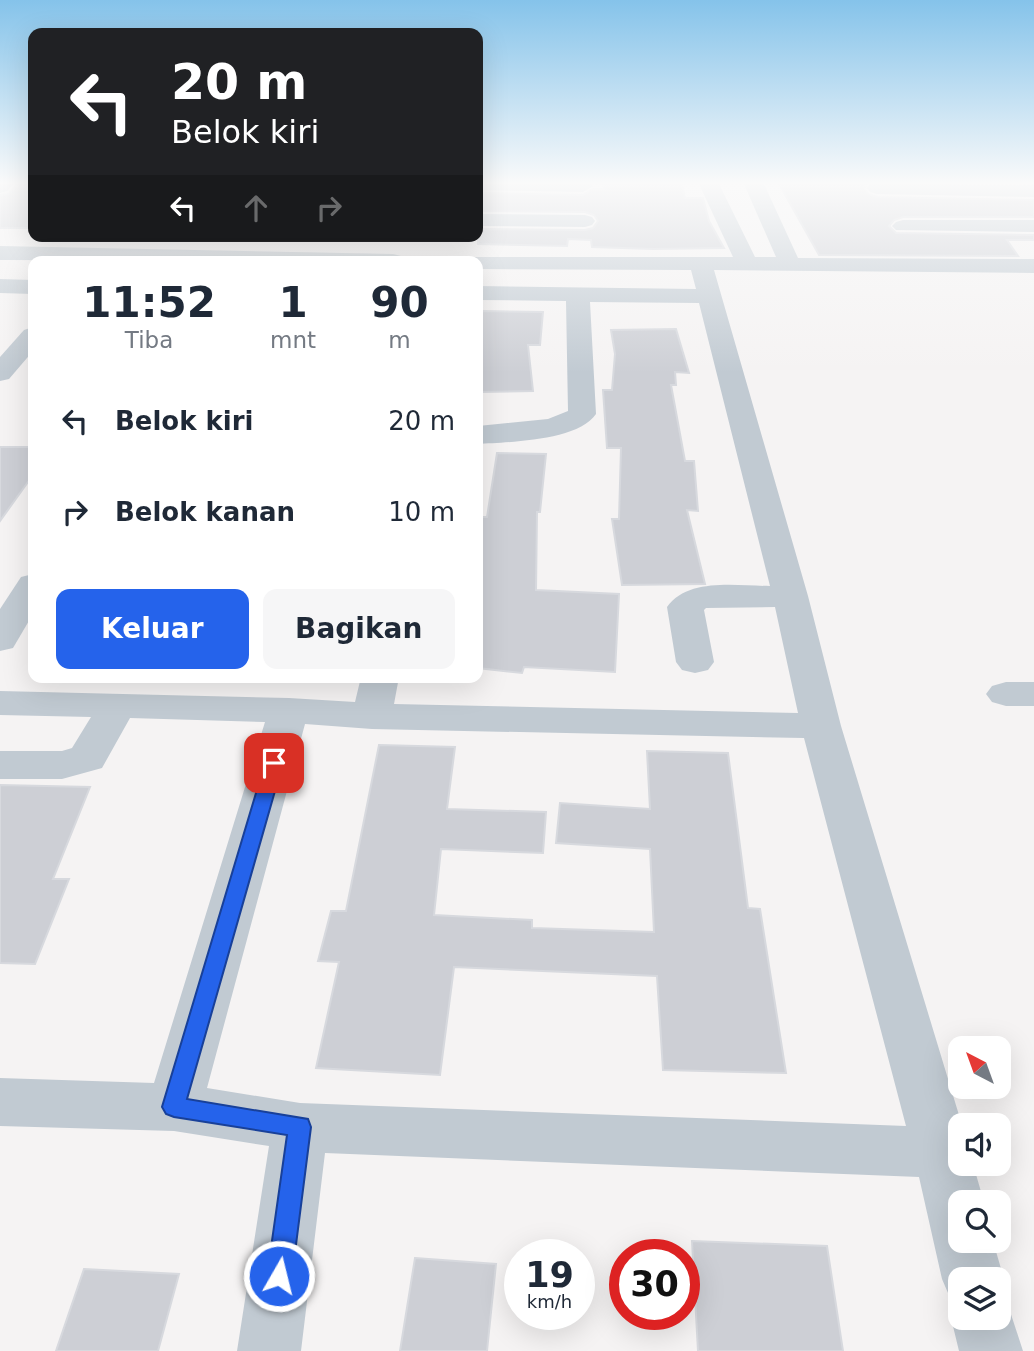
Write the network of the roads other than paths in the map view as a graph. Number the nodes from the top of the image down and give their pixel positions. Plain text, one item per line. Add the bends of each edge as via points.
1 (591, 247) edge
2 (739, 247) edge
3 (782, 247) edge
4 (916, 247) edge
5 (0, 253) edge
6 (116, 256) edge
7 (483, 262) edge
8 (595, 264) junction
9 (790, 264) junction
10 (928, 264) junction
11 (748, 265) junction
12 (1034, 266) edge
13 (706, 280) junction
14 (0, 286) edge
15 (28, 287) edge
16 (483, 293) edge
17 (578, 294) junction
18 (28, 341) edge
19 (0, 373) edge
20 (483, 434) edge
21 (28, 592) edge
22 (790, 596) junction
23 (0, 640) edge
24 (695, 662) dead end
25 (379, 683) edge
26 (0, 703) edge
27 (118, 705) junction
28 (289, 710) junction
29 (372, 716) junction
30 (821, 726) junction
31 (0, 765) edge
32 (0, 1102) edge
33 (174, 1107) junction
34 (300, 1127) junction
35 (942, 1153) junction
36 (951, 1190) edge
37 (986, 1330) edge
38 (270, 1351) edge
39 (991, 1351) edge

1 - 8 street
2 - 11 street
3 - 9 street
4 - 10 street
5 - 6 street
7 - 8 street
8 - 13 street
9 - 10 street
9 - 11 street
10 - 12 street
11 - 13 street
13 - 17 street
13 - 22 street
14 - 15 street
16 - 17 street
17 - 20 street via 582,414 571,422 542,428
18 - 19 street
21 - 23 street
22 - 24 street via 690,601 685,617
22 - 30 street
25 - 29 street
26 - 27 street
27 - 28 street
27 - 31 street via 87,758 62,765
28 - 29 street
28 - 33 street
29 - 30 street
30 - 35 street
32 - 33 street
33 - 34 street
34 - 35 street
34 - 38 street
35 - 36 street
37 - 39 street

